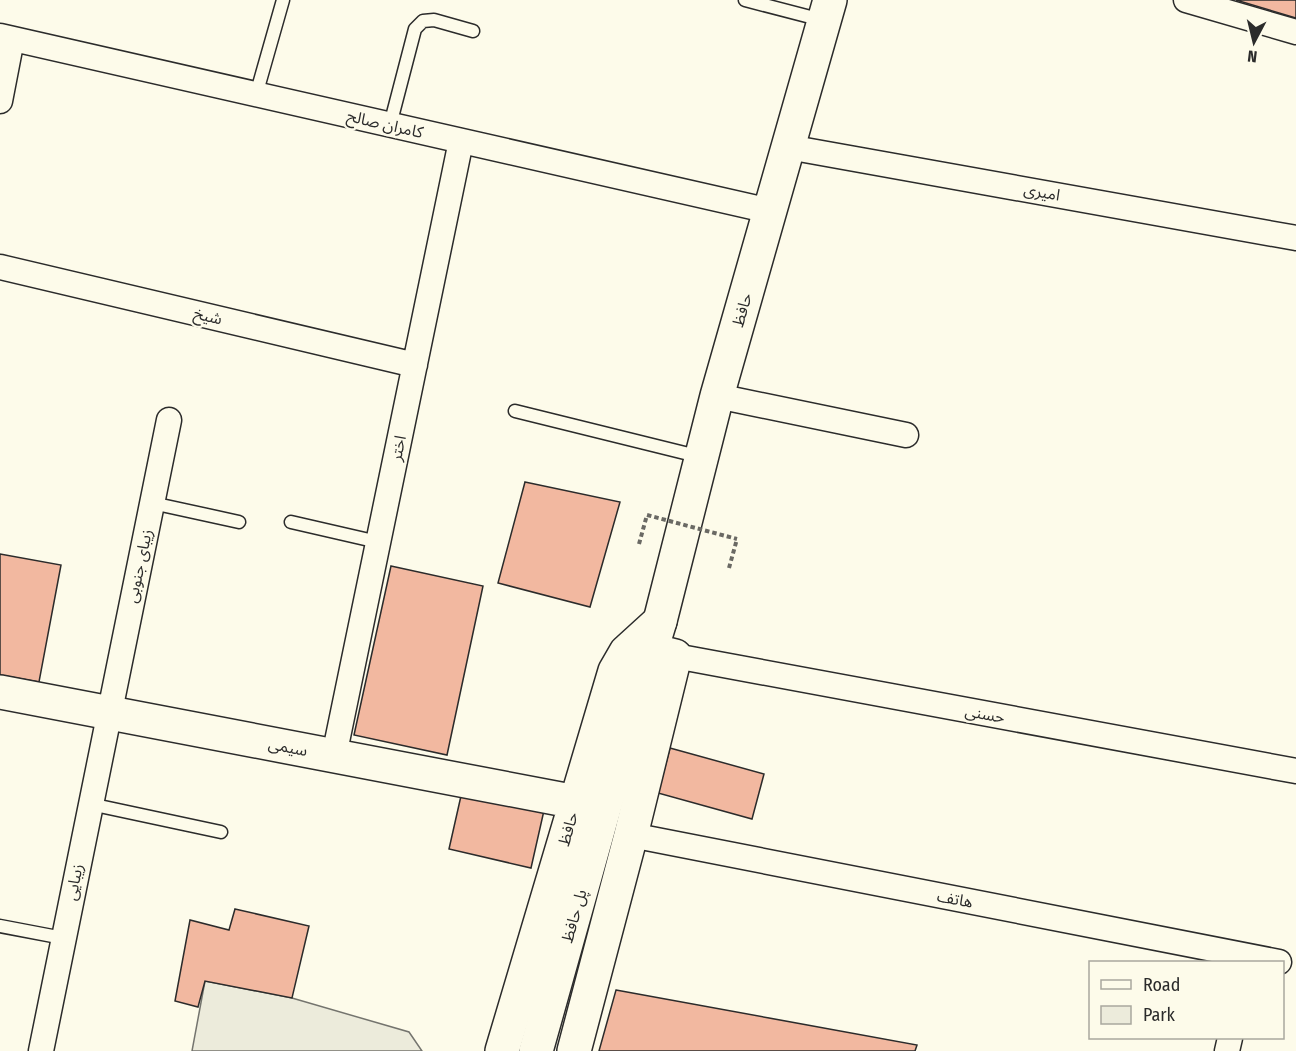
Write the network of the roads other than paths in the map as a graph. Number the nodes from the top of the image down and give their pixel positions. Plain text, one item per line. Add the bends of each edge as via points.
1 (283, 0) edge
2 (745, 0) edge
3 (1186, 0) edge
4 (827, 10) edge
5 (473, 31) dead end
6 (1296, 32) edge
7 (6, 38) edge
8 (256, 94) junction
9 (0, 101) edge
10 (390, 125) junction
11 (461, 141) junction
12 (788, 147) junction
13 (770, 212) junction
14 (1296, 238) edge
15 (0, 267) edge
16 (415, 364) junction
17 (717, 396) junction
18 (515, 411) dead end
19 (169, 420) dead end
20 (906, 435) dead end
21 (702, 458) junction
22 (152, 503) junction
23 (239, 522) dead end
24 (291, 522) dead end
25 (378, 542) junction
26 (662, 643) junction
27 (0, 692) edge
28 (108, 713) junction
29 (333, 756) junction
30 (1296, 771) edge
31 (612, 780) joint
32 (576, 802) junction
33 (90, 804) junction
34 (221, 832) dead end
35 (631, 835) junction
36 (0, 927) edge
37 (63, 938) junction
38 (1252, 960) edge
39 (41, 1051) edge
40 (502, 1051) edge
41 (536, 1051) edge
42 (574, 1051) edge

1 - 8 lane
2 - 4 lane
3 - 6 street
4 - 12 main road, حافظ
5 - 10 lane via 434,20 423,21 415,29
7 - 8 street, کامران صالح
7 - 9 street
8 - 10 street, کامران صالح
10 - 11 street, کامران صالح
11 - 13 street, کامران صالح
11 - 16 street, اختر
12 - 13 main road, حافظ
12 - 14 street, امیری
13 - 17 main road, حافظ
15 - 16 street, شیخ
16 - 25 street, اختر
17 - 20 street
17 - 21 main road, حافظ
18 - 21 lane
19 - 22 street, زیبای جنوبی
21 - 26 main road, حافظ
22 - 23 lane
22 - 28 street, زیبای جنوبی
24 - 25 lane
25 - 29 street, اختر
26 - 30 street, حسنی
26 - 31 main road, حافظ
26 - 32 main road, حافظ via 626,652 615,670
26 - 35 main road, حافظ
27 - 28 main road, سیمی
28 - 29 main road, سیمی
28 - 33 street, زیبایی
29 - 32 main road, سیمی
31 - 41 main road, پل حافظ
32 - 40 main road, حافظ
33 - 34 lane
33 - 37 street, زیبایی
35 - 38 street, هاتف
35 - 42 main road, حافظ
36 - 37 lane
37 - 39 street, زیبایی

